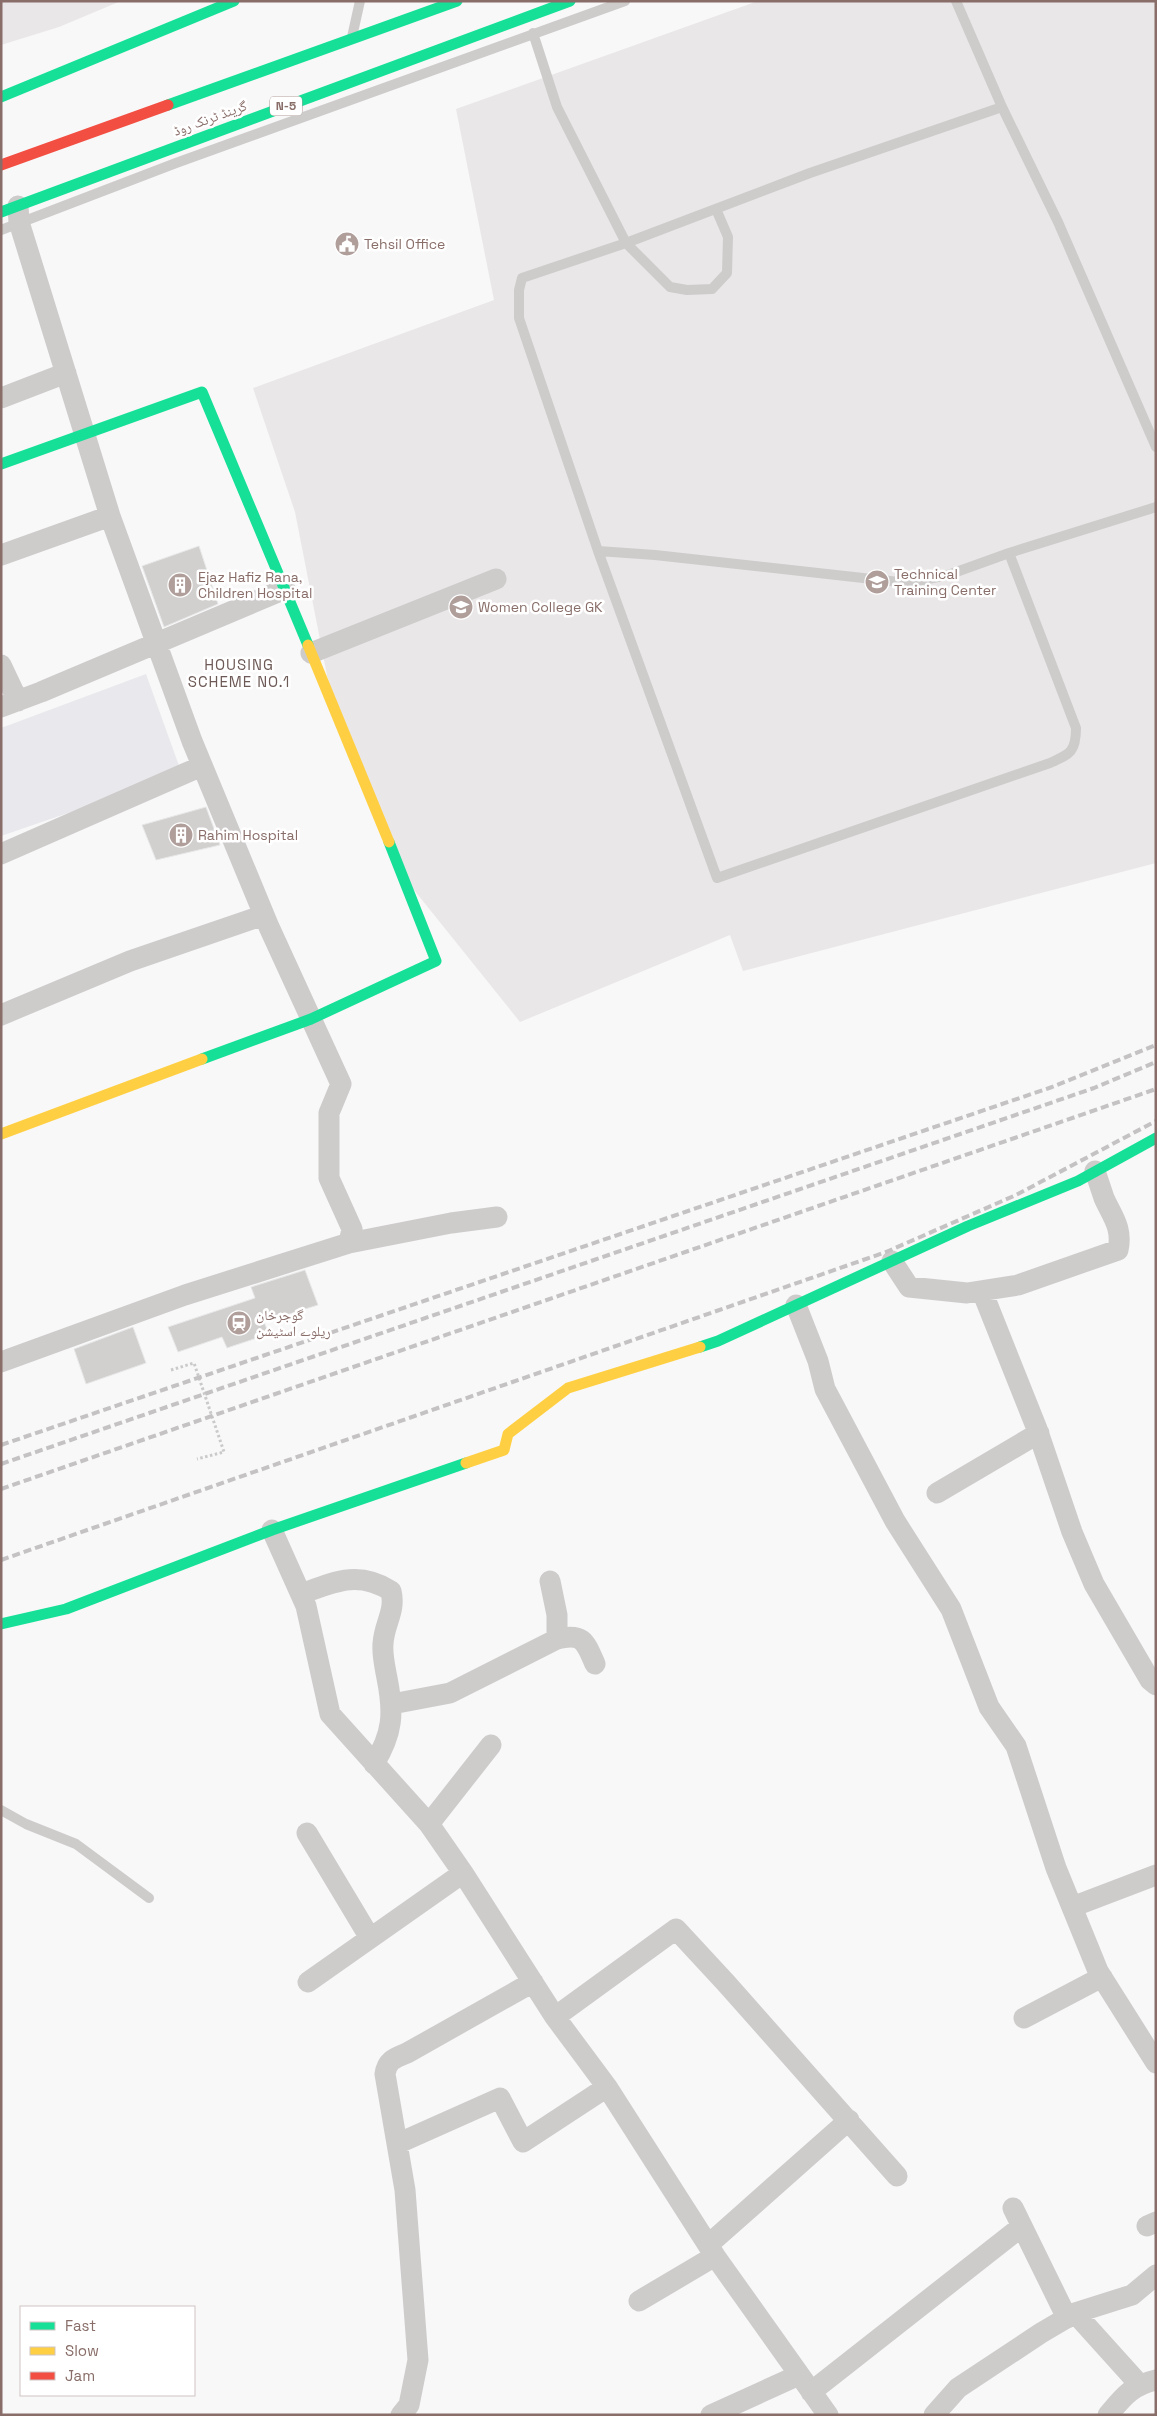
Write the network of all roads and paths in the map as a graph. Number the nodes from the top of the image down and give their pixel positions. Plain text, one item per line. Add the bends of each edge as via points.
1 (234, 1) edge
2 (360, 1) edge
3 (457, 1) edge
4 (570, 1) edge
5 (625, 1) edge
6 (956, 1) edge
7 (533, 33) junction
8 (351, 39) junction
9 (1, 97) edge
10 (1002, 107) junction
11 (1, 165) edge
12 (716, 209) junction
13 (10, 217) edge
14 (626, 243) junction
15 (66, 373) junction
16 (1, 398) edge
17 (84, 433) junction
18 (1156, 447) edge
19 (1, 464) edge
20 (1156, 506) edge
21 (110, 516) junction
22 (598, 551) junction
23 (1009, 553) junction
24 (1, 555) edge
25 (496, 579) dead end
26 (284, 588) junction
27 (156, 643) junction
28 (311, 652) junction
29 (1, 665) edge
30 (9, 704) edge
31 (202, 766) junction
32 (1, 854) edge
33 (264, 914) junction
34 (1, 1015) edge
35 (311, 1019) junction
36 (1, 1134) edge
37 (1152, 1144) edge
38 (1095, 1172) junction
39 (497, 1217) dead end
40 (349, 1243) junction
41 (892, 1261) junction
42 (982, 1291) junction
43 (796, 1305) junction
44 (1, 1362) edge
45 (171, 1370) dead end
46 (1039, 1433) junction
47 (197, 1459) dead end
48 (937, 1493) dead end
49 (272, 1530) junction
50 (550, 1580) dead end
51 (301, 1594) junction
52 (1, 1624) edge
53 (557, 1639) junction
54 (595, 1664) dead end
55 (1156, 1685) edge
56 (392, 1704) junction
57 (491, 1745) dead end
58 (374, 1764) junction
59 (3, 1815) edge
60 (429, 1824) junction
61 (308, 1833) dead end
62 (463, 1872) junction
63 (1156, 1875) edge
64 (149, 1898) dead end
65 (1072, 1906) junction
66 (370, 1938) junction
67 (1102, 1977) junction
68 (308, 1982) dead end
69 (533, 1982) junction
70 (555, 2017) junction
71 (1024, 2018) dead end
72 (1156, 2063) edge
73 (606, 2087) junction
74 (849, 2120) junction
75 (398, 2143) junction
76 (897, 2176) dead end
77 (712, 2250) junction
78 (1156, 2275) edge
79 (639, 2301) dead end
80 (1071, 2316) junction
81 (1147, 2382) edge
82 (805, 2384) junction
83 (401, 2415) edge
84 (712, 2415) edge
85 (828, 2415) edge
86 (934, 2415) edge
87 (1108, 2415) edge

1 - 9 main road
2 - 8 lane
3 - 8 main road, گرینڈ ٹرنک روڈ
4 - 13 main road, گرینڈ ٹرنک روڈ / N-5
5 - 7 lane
6 - 10 lane
7 - 13 lane
7 - 14 lane via 557,107
8 - 11 main road, گرینڈ ٹرنک روڈ
10 - 12 lane
10 - 18 lane via 1058,222
12 - 14 lane
12 - 14 lane via 728,237 729,249 727,273 712,289 670,288
13 - 15 street
14 - 22 lane via 522,278 520,290 519,318
15 - 16 street
15 - 17 street
17 - 19 main road
17 - 21 street
17 - 26 main road via 202,392
20 - 23 lane
21 - 24 street
21 - 27 street
22 - 23 lane via 655,554 908,583 948,575
22 - 23 lane via 717,878 1070,754 1076,742 1076,728
25 - 28 street
26 - 27 street
26 - 28 main road
27 - 30 street
27 - 31 street
28 - 35 main road via 436,961
29 - 30 street
31 - 32 street
31 - 33 street
33 - 34 street via 130,961
33 - 35 street
35 - 36 main road
35 - 40 street via 341,1084 329,1114 329,1178 352,1229
37 - 38 main road
38 - 41 main road
38 - 42 street via 1104,1198 1116,1218 1121,1237 1118,1250 1018,1285
39 - 40 street
40 - 44 street via 185,1295
41 - 42 street via 909,1286 967,1293
41 - 43 main road
42 - 46 street
43 - 49 main road via 718,1341 568,1388 508,1434 504,1450
43 - 65 street via 818,1361 825,1389 895,1521 951,1609 988,1707 1016,1746 1056,1868
45 - 47 path via 194,1363 224,1452
46 - 48 street
46 - 55 street via 1072,1532 1094,1584 1125,1640
49 - 51 street
49 - 52 main road via 66,1609
50 - 53 street via 556,1608
51 - 56 street via 351,1578 369,1581 391,1591 394,1603 383,1644
51 - 58 street via 330,1714
53 - 54 street via 578,1637 590,1651
53 - 56 street via 450,1692
56 - 58 street via 390,1730
57 - 60 street
58 - 60 street
59 - 64 lane via 76,1844
60 - 62 street
61 - 66 street
62 - 66 street
62 - 69 street
63 - 65 street
65 - 67 street
66 - 68 street
67 - 71 street
67 - 72 street
69 - 70 street
69 - 75 street via 391,2059 385,2074
70 - 73 street
70 - 74 street via 676,1930
73 - 75 street via 524,2142 500,2098
73 - 77 street
74 - 76 street
74 - 77 street
75 - 83 street via 405,2190 418,2360 409,2405
77 - 79 street
77 - 82 street
78 - 80 street via 1132,2295
80 - 81 street
80 - 82 street via 1017,2217
80 - 86 street via 958,2388
81 - 87 street via 1125,2395
82 - 84 street
82 - 85 street

